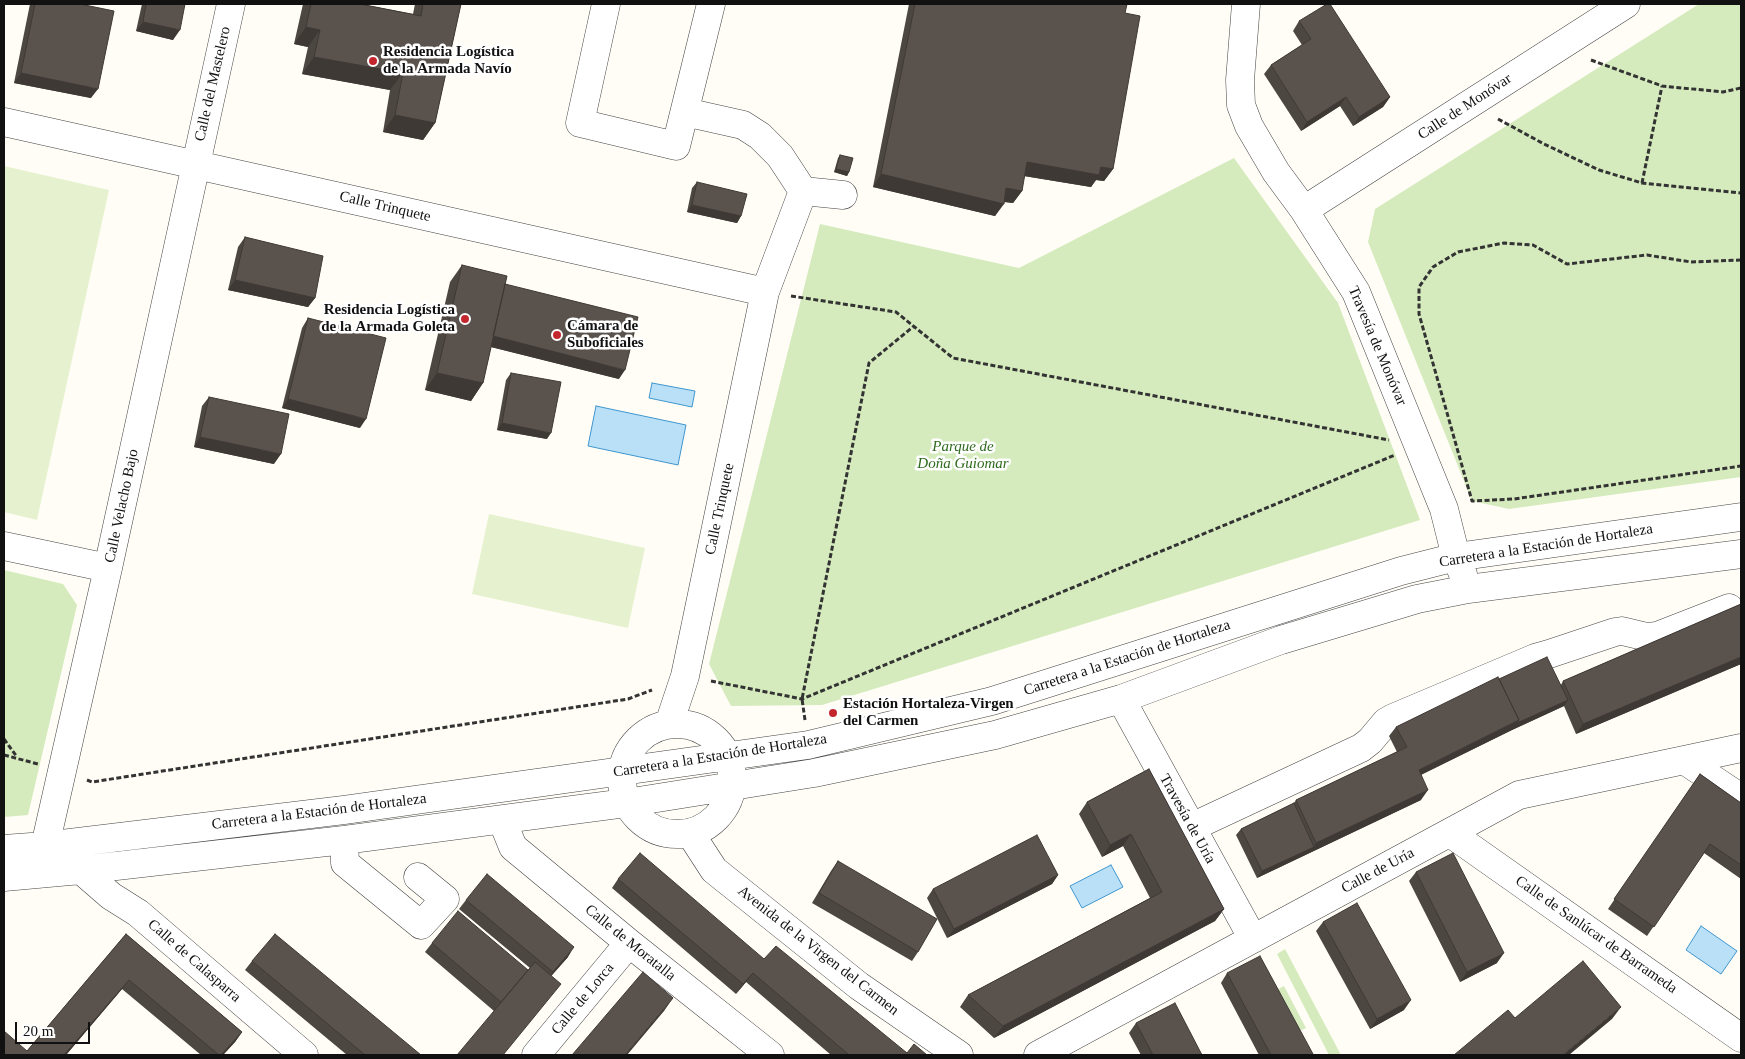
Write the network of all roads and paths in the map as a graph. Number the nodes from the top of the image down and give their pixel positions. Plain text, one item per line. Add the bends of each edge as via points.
1 (231, 4) edge
2 (606, 4) edge
3 (711, 4) edge
4 (1246, 4) edge
5 (1626, 4) edge
6 (1591, 60) dead end
7 (1662, 86) junction
8 (1741, 88) edge
9 (685, 112) junction
10 (1498, 119) dead end
11 (4, 122) edge
12 (195, 164) junction
13 (1642, 183) junction
14 (802, 191) junction
15 (1741, 193) edge
16 (842, 195) dead end
17 (1304, 210) junction
18 (1741, 260) edge
19 (765, 292) junction
20 (914, 326) junction
21 (1419, 446) junction
22 (1741, 466) edge
23 (1741, 517) edge
24 (4, 546) edge
25 (1741, 554) edge
26 (1456, 557) junction
27 (108, 568) junction
28 (1468, 589) junction
29 (1729, 608) edge
30 (685, 676) junction
31 (654, 690) dead end
32 (802, 699) junction
33 (1122, 699) junction
34 (669, 724) junction
35 (4, 739) edge
36 (808, 745) junction
37 (1741, 748) edge
38 (4, 755) edge
39 (727, 755) junction
40 (17, 757) junction
41 (1684, 760) junction
42 (62, 771) junction
43 (622, 771) junction
44 (732, 787) junction
45 (1741, 798) edge
46 (626, 803) junction
47 (502, 820) junction
48 (1192, 827) junction
49 (690, 833) junction
50 (1450, 833) junction
51 (344, 840) junction
52 (45, 846) junction
53 (4, 849) edge
54 (81, 870) junction
55 (4, 877) edge
56 (418, 877) dead end
57 (1253, 939) junction
58 (629, 943) junction
59 (1741, 1038) edge
60 (304, 1055) edge
61 (536, 1055) edge
62 (770, 1055) edge
63 (959, 1055) edge
64 (1038, 1055) edge

1 - 12 street, Calle del Mastelero
2 - 9 street via 580,123 676,146
3 - 9 street
4 - 17 street, Travesía de Monóvar via 1241,105 1249,126 1276,172
5 - 17 street, Calle de Monóvar
6 - 7 path
7 - 8 path via 1723,92
7 - 13 path
9 - 14 street via 742,125 760,136 780,156
10 - 13 path via 1599,170
11 - 12 street, Calle Trinquete
12 - 19 street, Calle Trinquete
12 - 27 street, Calle Velacho Bajo
13 - 15 path
14 - 16 street
14 - 19 street, Calle Trinquete
17 - 21 street, Travesía de Monóvar via 1356,292
18 - 22 path via 1691,262 1647,255 1567,264 1533,245 1504,243 1458,252 1433,267 1419,287 1419,314 1472,501
19 - 20 path via 896,312
19 - 30 street, Calle Trinquete
20 - 21 path via 954,358
20 - 32 path via 869,363
21 - 26 street, Travesía de Monóvar via 1444,509
21 - 32 path
23 - 26 street, Carretera a la Estación de Hortaleza
24 - 27 street
25 - 28 street, Carretera a la Estación de Hortaleza
26 - 28 street, Travesía de Monóvar
26 - 36 street, Carretera a la Estación de Hortaleza via 1401,571 992,702
27 - 42 street, Calle Velacho Bajo
28 - 33 street, Carretera a la Estación de Hortaleza via 1405,602 1281,640
29 - 48 street via 1657,636 1615,632 1534,658 1393,718 1361,748
30 - 32 path
30 - 34 street, Calle Trinquete
31 - 42 path via 628,699 92,782
32 - 36 path
33 - 44 street, Carretera a la Estación de Hortaleza via 995,735
33 - 48 street, Travesía de Uría
34 - 39 street via 686,724 703,730 717,740
34 - 43 street via 651,729 637,740 626,754
35 - 40 path
36 - 39 street, Carretera a la Estación de Hortaleza
37 - 41 street, Calle de Uría
38 - 40 path
39 - 43 street, Carretera a la Estación de Hortaleza
39 - 44 street via 732,770
40 - 42 path
41 - 45 street
41 - 50 street, Calle de Uría via 1519,795
42 - 52 street, Calle Velacho Bajo
43 - 46 street
43 - 52 street, Carretera a la Estación de Hortaleza via 344,810
44 - 46 street, Carretera a la Estación de Hortaleza
44 - 49 street via 718,816
46 - 47 street, Carretera a la Estación de Hortaleza
46 - 49 street via 653,829 671,834
47 - 51 street, Carretera a la Estación de Hortaleza
47 - 58 street, Calle de Moratalla via 513,847
48 - 57 street, Travesía de Uría
49 - 63 street, Avenida de la Virgen del Carmen via 714,870 859,986
50 - 57 street, Calle de Uría
50 - 59 street, Calle de Sanlúcar de Barrameda
51 - 54 street, Carretera a la Estación de Hortaleza
51 - 56 street via 345,863 421,925 445,899
52 - 53 street, Carretera a la Estación de Hortaleza
54 - 55 street, Carretera a la Estación de Hortaleza
54 - 60 street, Calle de Calasparra via 138,914
57 - 64 street, Calle de Uría
58 - 61 street, Calle de Lorca
58 - 62 street, Calle de Moratalla

